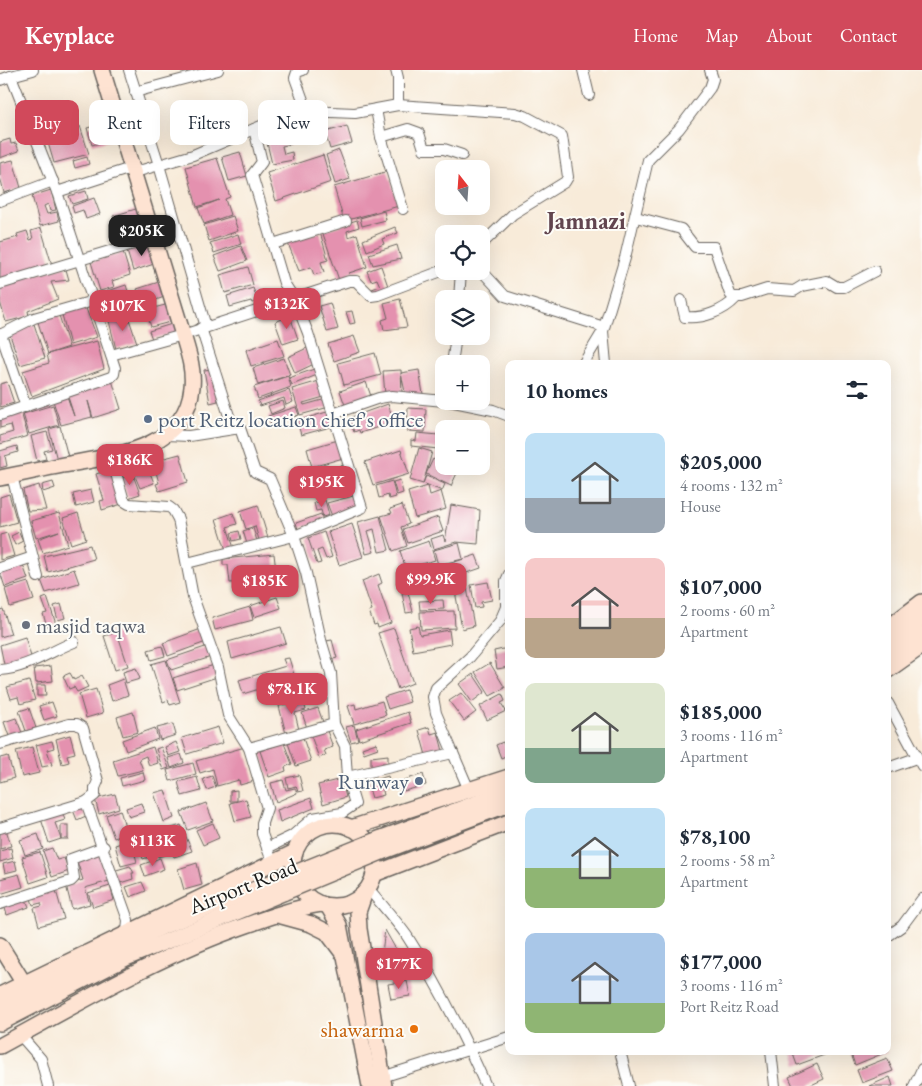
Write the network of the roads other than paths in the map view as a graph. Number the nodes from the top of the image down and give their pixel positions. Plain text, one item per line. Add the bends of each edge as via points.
1 (33, 70) edge
2 (102, 70) edge
3 (129, 70) edge
4 (218, 70) edge
5 (303, 70) edge
6 (396, 70) edge
7 (583, 70) edge
8 (710, 70) edge
9 (11, 76) junction
10 (0, 80) edge
11 (135, 92) junction
12 (589, 96) dead end
13 (303, 100) edge
14 (398, 105) junction
15 (376, 109) junction
16 (328, 112) edge
17 (258, 127) edge
18 (254, 129) junction
19 (381, 137) junction
20 (462, 156) dead end
21 (159, 165) junction
22 (131, 171) junction
23 (54, 181) junction
24 (57, 192) junction
25 (0, 201) edge
26 (403, 209) dead end
27 (636, 217) junction
28 (346, 221) dead end
29 (490, 236) edge
30 (152, 238) junction
31 (273, 244) junction
32 (80, 260) junction
33 (875, 271) dead end
34 (435, 273) edge
35 (490, 280) edge
36 (0, 284) edge
37 (736, 298) junction
38 (295, 300) junction
39 (681, 300) dead end
40 (92, 301) junction
41 (204, 327) junction
42 (604, 329) junction
43 (1, 334) edge
44 (183, 334) junction
45 (110, 355) junction
46 (585, 360) edge
47 (606, 360) edge
48 (435, 399) edge
49 (26, 407) junction
50 (490, 409) edge
51 (333, 414) junction
52 (505, 414) edge
53 (0, 416) edge
54 (240, 428) junction
55 (166, 435) junction
56 (111, 456) junction
57 (6, 477) edge
58 (294, 536) junction
59 (33, 557) junction
60 (186, 563) junction
61 (0, 568) edge
62 (38, 577) dead end
63 (922, 602) edge
64 (505, 616) edge
65 (922, 618) edge
66 (891, 626) edge
67 (922, 634) edge
68 (74, 642) dead end
69 (891, 642) edge
70 (922, 646) edge
71 (891, 655) edge
72 (891, 668) edge
73 (0, 670) edge
74 (891, 709) edge
75 (334, 724) junction
76 (0, 744) edge
77 (249, 748) junction
78 (453, 753) junction
79 (919, 762) edge
80 (891, 767) edge
81 (347, 778) junction
82 (505, 778) edge
83 (469, 790) junction
84 (505, 792) edge
85 (86, 802) junction
86 (505, 806) edge
87 (505, 824) edge
88 (0, 828) edge
89 (351, 828) junction
90 (104, 847) junction
91 (266, 848) junction
92 (295, 852) junction
93 (272, 864) junction
94 (369, 884) junction
95 (922, 899) edge
96 (0, 904) edge
97 (324, 905) junction
98 (275, 914) junction
99 (127, 932) junction
100 (891, 934) edge
101 (0, 944) edge
102 (345, 955) junction
103 (23, 982) junction
104 (41, 993) junction
105 (0, 995) edge
106 (0, 1008) edge
107 (0, 1023) edge
108 (0, 1034) edge
109 (20, 1035) junction
110 (505, 1038) edge
111 (0, 1046) edge
112 (470, 1049) junction
113 (621, 1055) edge
114 (771, 1055) edge
115 (922, 1069) edge
116 (383, 1081) edge
117 (48, 1086) edge
118 (370, 1086) edge
119 (486, 1086) edge
120 (628, 1086) edge
121 (775, 1086) edge
122 (914, 1086) edge

1 - 9 street
2 - 22 main road
3 - 11 street
4 - 11 street
5 - 13 street via 296,78
6 - 14 street
7 - 12 street
8 - 27 street via 713,79 710,88 679,129 648,160
9 - 10 street
9 - 23 street
11 - 21 street
14 - 15 street
14 - 29 street via 515,113 562,136 568,177 565,182 513,214
15 - 16 street
15 - 19 street
17 - 18 street
18 - 21 street
18 - 31 street via 262,162 252,175
19 - 20 street via 408,129 418,133 424,149 444,148
19 - 26 street
21 - 22 street
21 - 41 street
22 - 24 street
22 - 30 main road
23 - 24 street
23 - 25 street
24 - 32 street
27 - 37 street via 681,229 695,247 714,247 730,294
27 - 42 street
28 - 31 street
30 - 32 street
30 - 44 main road
31 - 38 street via 284,283
32 - 36 street
32 - 40 street
33 - 37 street via 844,287 827,281 794,291 767,289
34 - 38 street via 378,295 371,296 356,281 349,280
35 - 42 street via 504,296
37 - 39 street via 712,314 693,318 683,314
38 - 41 street
38 - 51 street
40 - 43 street via 34,318
40 - 45 street
41 - 44 street
41 - 54 street via 230,419
42 - 46 street
42 - 47 street
43 - 49 street
44 - 45 street
44 - 55 main road via 193,374 191,395 178,423
45 - 49 street via 115,368 111,377
48 - 51 street via 392,396
49 - 53 street
50 - 52 street
51 - 58 street via 362,508
54 - 55 street via 189,436
54 - 58 street via 255,472 270,479
55 - 56 main road via 143,448
56 - 57 main road
56 - 60 street via 124,501 174,510
57 - 59 street
58 - 60 street
58 - 75 street via 331,672
59 - 61 street
59 - 62 street
60 - 77 street via 193,597 218,667 228,714
63 - 66 main road
64 - 78 street via 470,657 436,688 433,705
65 - 69 main road
67 - 71 main road
68 - 73 street via 39,659
70 - 72 main road
74 - 79 street
75 - 77 street
75 - 81 street via 345,746
76 - 85 street via 69,724 80,725 98,778 95,795
77 - 91 street via 267,808 262,823
78 - 81 street
78 - 83 street
79 - 80 street
81 - 91 street via 355,804 342,813 312,818 292,836
82 - 83 main road
83 - 89 main road
84 - 104 main road, Airport Road, bridge via 195,912 86,963
85 - 88 street
85 - 90 street
86 - 104 main road, Airport Road, bridge via 384,851
87 - 94 main road
89 - 92 main road via 334,824 319,827 307,834
89 - 94 main road via 371,847 375,860
90 - 96 street via 71,859 74,878 71,881
90 - 99 street via 128,920
91 - 93 street
92 - 93 main road
92 - 97 main road via 293,874 298,887 308,898
93 - 99 main road
94 - 97 main road via 353,902
94 - 112 street via 406,935 453,1013
94 - 116 main road via 358,912 359,929
95 - 100 street via 902,926
97 - 98 main road
97 - 102 main road via 339,925
98 - 102 main road via 327,932
98 - 109 main road via 187,947
99 - 103 main road
101 - 103 main road
102 - 118 main road
103 - 105 main road
104 - 106 main road, Airport Road
104 - 107 main road, Airport Road
108 - 109 main road via 8,1030
109 - 111 main road
109 - 117 street via 41,1059
110 - 112 street
112 - 116 street
112 - 119 street
113 - 120 street
114 - 121 street
115 - 122 street

